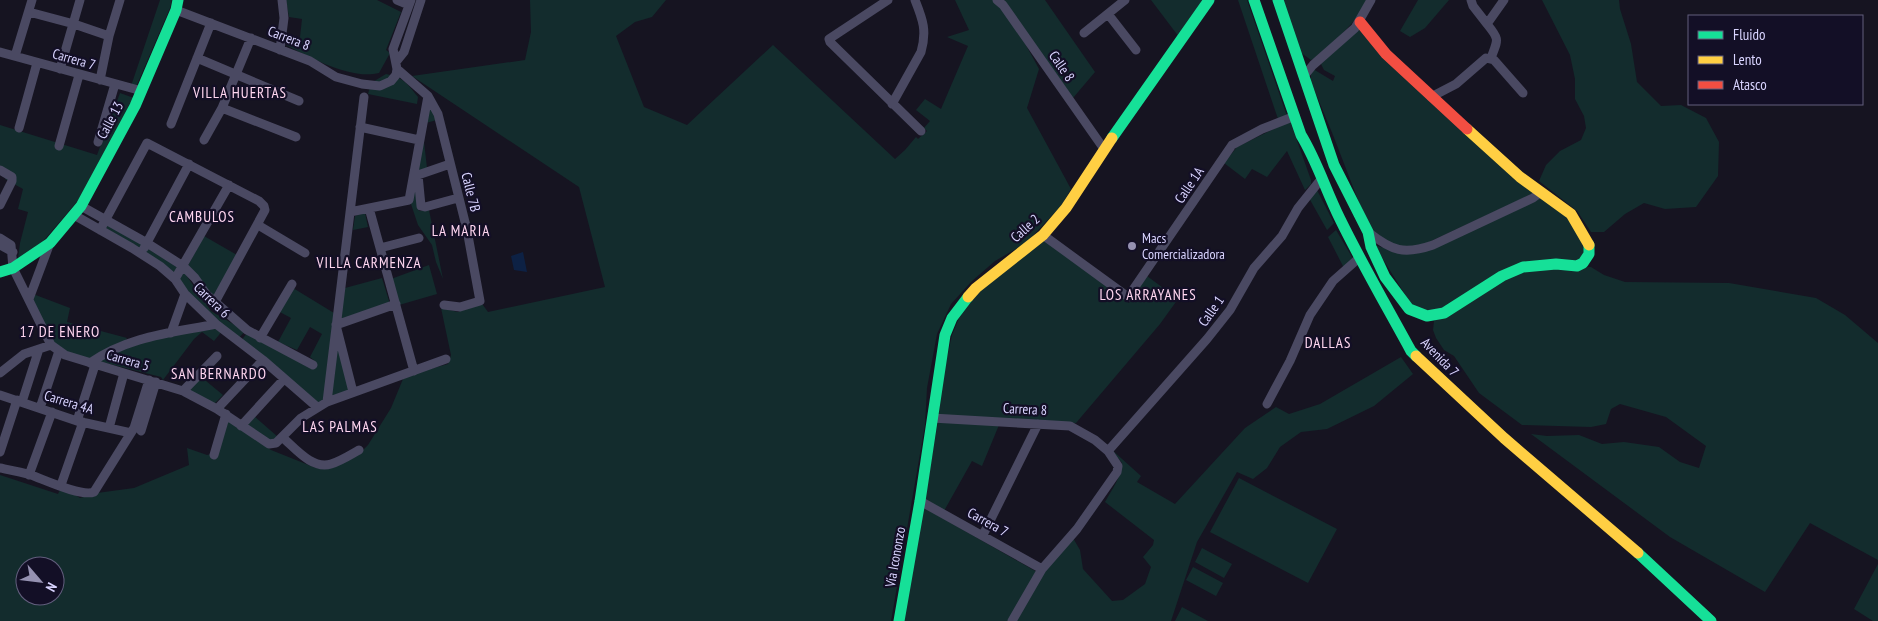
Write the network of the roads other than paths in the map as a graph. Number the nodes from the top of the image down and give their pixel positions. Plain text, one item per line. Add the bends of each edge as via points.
1 (32, 0) edge
2 (80, 0) edge
3 (120, 0) edge
4 (282, 0) edge
5 (397, 0) edge
6 (421, 0) edge
7 (888, 0) edge
8 (915, 0) edge
9 (997, 0) edge
10 (1125, 0) edge
11 (1209, 0) edge
12 (1254, 0) edge
13 (1278, 0) edge
14 (1371, 0) edge
15 (1471, 0) edge
16 (1504, 0) edge
17 (410, 3) edge
18 (177, 5) edge
19 (29, 12) junction
20 (1108, 14) junction
21 (1360, 22) junction
22 (211, 23) junction
23 (74, 24) junction
24 (1487, 24) junction
25 (1084, 33) dead end
26 (109, 36) junction
27 (251, 38) junction
28 (280, 50) junction
29 (1136, 50) dead end
30 (0, 52) edge
31 (15, 56) junction
32 (197, 58) junction
33 (1491, 58) junction
34 (37, 63) junction
35 (397, 65) junction
36 (60, 69) junction
37 (79, 75) junction
38 (236, 75) junction
39 (1304, 76) junction
40 (100, 80) junction
41 (115, 84) junction
42 (142, 91) junction
43 (1523, 93) dead end
44 (364, 96) dead end
45 (428, 96) junction
46 (1431, 97) junction
47 (299, 101) dead end
48 (892, 104) junction
49 (222, 108) junction
50 (1295, 116) junction
51 (171, 124) dead end
52 (360, 127) junction
53 (19, 128) dead end
54 (921, 131) dead end
55 (296, 137) dead end
56 (204, 140) dead end
57 (419, 140) junction
58 (98, 142) dead end
59 (59, 146) dead end
60 (1104, 149) junction
61 (189, 164) junction
62 (450, 164) junction
63 (0, 170) edge
64 (1322, 178) junction
65 (229, 185) junction
66 (1541, 192) junction
67 (458, 198) junction
68 (1, 199) edge
69 (370, 208) junction
70 (78, 210) junction
71 (350, 212) junction
72 (106, 219) junction
73 (258, 225) junction
74 (100, 230) junction
75 (1368, 232) junction
76 (1042, 235) junction
77 (0, 238) edge
78 (419, 238) dead end
79 (50, 243) junction
80 (146, 243) junction
81 (0, 245) edge
82 (380, 248) junction
83 (13, 252) junction
84 (305, 253) dead end
85 (141, 254) junction
86 (1359, 258) junction
87 (183, 266) junction
88 (13, 268) junction
89 (0, 272) edge
90 (175, 279) junction
91 (292, 284) dead end
92 (185, 294) junction
93 (29, 299) junction
94 (215, 302) junction
95 (396, 304) junction
96 (444, 305) dead end
97 (216, 324) junction
98 (336, 325) junction
99 (247, 330) junction
100 (171, 333) junction
101 (260, 338) junction
102 (239, 341) junction
103 (51, 346) junction
104 (39, 349) junction
105 (59, 351) junction
106 (217, 356) dead end
107 (446, 359) dead end
108 (262, 360) junction
109 (92, 364) junction
110 (313, 365) dead end
111 (414, 371) junction
112 (0, 373) edge
113 (124, 373) junction
114 (284, 379) junction
115 (152, 381) junction
116 (183, 392) junction
117 (354, 392) junction
118 (0, 395) edge
119 (20, 401) junction
120 (327, 402) junction
121 (1267, 404) dead end
122 (317, 407) junction
123 (40, 408) junction
124 (217, 409) junction
125 (52, 412) junction
126 (226, 414) junction
127 (932, 418) junction
128 (80, 421) junction
129 (1038, 424) junction
130 (242, 426) junction
131 (109, 428) junction
132 (141, 431) dead end
133 (131, 433) junction
134 (282, 437) junction
135 (359, 450) dead end
136 (1108, 451) junction
137 (0, 452) edge
138 (214, 455) dead end
139 (0, 468) edge
140 (29, 475) junction
141 (61, 485) junction
142 (921, 499) junction
143 (983, 535) junction
144 (1042, 569) junction
145 (899, 621) edge
146 (1012, 621) edge
147 (1711, 621) edge

1 - 19 street
2 - 23 street
3 - 26 street
4 - 28 street via 284,18
5 - 17 street
6 - 35 street
7 - 48 street via 829,39
8 - 48 street via 925,28 924,43
9 - 60 street, Calle 8
10 - 20 street
11 - 60 main road, Calle 2
12 - 50 main road, Avenida 7
13 - 39 main road
14 - 21 street
15 - 24 street
16 - 24 street
17 - 35 street via 393,49
18 - 22 street, Carrera 8
18 - 42 main road, Calle 13
19 - 23 street
19 - 31 street
20 - 25 street
20 - 29 street
21 - 39 street
21 - 46 main road via 1386,54
22 - 27 street, Carrera 8
22 - 32 street
23 - 26 street
23 - 36 street
24 - 33 street via 1497,37
26 - 40 street
27 - 28 street, Carrera 8
27 - 38 street
28 - 35 street, Carrera 8 via 310,61 336,77 362,84 380,86 391,81 396,75
30 - 31 street, Carrera 7
31 - 34 street, Carrera 7
32 - 38 street
32 - 51 street
33 - 43 street
33 - 46 street via 1486,58 1456,84
34 - 36 street, Carrera 7
34 - 53 street
35 - 45 street, Calle 7B
36 - 37 street, Carrera 7
37 - 40 street, Carrera 7
37 - 59 street
38 - 47 street
38 - 49 street
39 - 75 main road via 1334,165
40 - 41 street, Carrera 7
41 - 42 street, Carrera 7
41 - 58 street
42 - 70 main road, Calle 13
44 - 52 street
45 - 57 street
45 - 62 street, Calle 7B via 438,114
46 - 66 main road
48 - 54 street
49 - 55 street
49 - 56 street
50 - 64 main road, Avenida 7
50 - 76 street, Calle 1A via 1232,145 1128,297
52 - 57 street
52 - 71 street
57 - 69 street via 409,200
60 - 76 main road, Calle 2 via 1066,208
61 - 65 street
61 - 72 street via 147,143
61 - 80 street
62 - 67 street, Calle 7B
62 - 67 street via 418,174 421,206 425,208
63 - 68 street via 12,178
64 - 86 main road, Avenida 7
64 - 136 street, Calle 1 via 1298,208 1282,236 1254,268 1230,310 1208,339
65 - 73 street via 264,206
65 - 87 street
66 - 75 street via 1416,251 1394,250
66 - 75 main road via 1571,214 1590,246 1583,263 1577,266 1547,264 1522,267 1444,313 1427,316 1409,309 1371,248
67 - 96 street, Calle 7B via 480,301 460,307
69 - 71 street
69 - 82 street
70 - 72 street, Carrera 6
70 - 74 street, Carrera 6
70 - 79 main road, Calle 13
71 - 98 street
72 - 74 street
72 - 80 street, Carrera 6
73 - 84 street
73 - 94 street
74 - 85 street, Carrera 6
76 - 127 main road, Calle 2 via 976,288 952,318 945,335
77 - 83 street via 11,245
78 - 82 street
79 - 88 main road, Calle 13
79 - 93 street, Calle 13
80 - 85 street
80 - 87 street, Carrera 6
81 - 83 street
82 - 95 street
83 - 88 street
85 - 90 street, Carrera 6
86 - 121 street via 1333,281 1310,315
86 - 147 main road, Avenida 7 via 1422,364 1617,533
87 - 90 street
87 - 94 street, Carrera 6
88 - 89 main road, Calle 13
88 - 93 street
90 - 92 street, Carrera 6
91 - 101 street
92 - 97 street, Carrera 6
92 - 100 street
93 - 103 street
94 - 99 street, Carrera 6
95 - 98 street
95 - 111 street
97 - 100 street
97 - 102 street, Carrera 6
98 - 117 street
98 - 120 street
99 - 101 street, Carrera 6
99 - 102 street
100 - 109 street via 129,342 106,351
101 - 110 street, Carrera 6
102 - 108 street, Carrera 6
103 - 104 street
103 - 105 street, Carrera 5
104 - 112 street via 24,354
104 - 119 street
105 - 109 street, Carrera 5
105 - 123 street
106 - 116 street
107 - 111 street
108 - 114 street, Carrera 6
108 - 124 street
109 - 113 street, Carrera 5
109 - 128 street
111 - 117 street
113 - 115 street, Carrera 5
113 - 131 street
114 - 122 street, Carrera 6
114 - 130 street
115 - 116 street, Carrera 5
115 - 132 street
115 - 133 street
116 - 124 street, Carrera 5
117 - 120 street
118 - 119 street, Carrera 4A
119 - 123 street, Carrera 4A
119 - 137 street
120 - 122 street
122 - 134 street
123 - 125 street, Carrera 4A
124 - 126 street, Carrera 5
125 - 128 street, Carrera 4A
125 - 140 street
126 - 130 street, Carrera 5
126 - 138 street
127 - 129 street, Carrera 8
127 - 142 main road, Calle 2
128 - 131 street, Carrera 4A
128 - 141 street
129 - 136 street, Carrera 8 via 1070,426
129 - 143 street
130 - 134 street, Carrera 5 via 273,444
131 - 133 street, Carrera 4A
133 - 141 street via 94,492 70,490
134 - 135 street via 318,465 330,465
136 - 144 street via 1118,466 1117,472 1077,529
139 - 140 street
140 - 141 street
142 - 143 street, Carrera 7
142 - 145 main road, Vía Icononzo
143 - 144 street, Carrera 7
144 - 146 street

